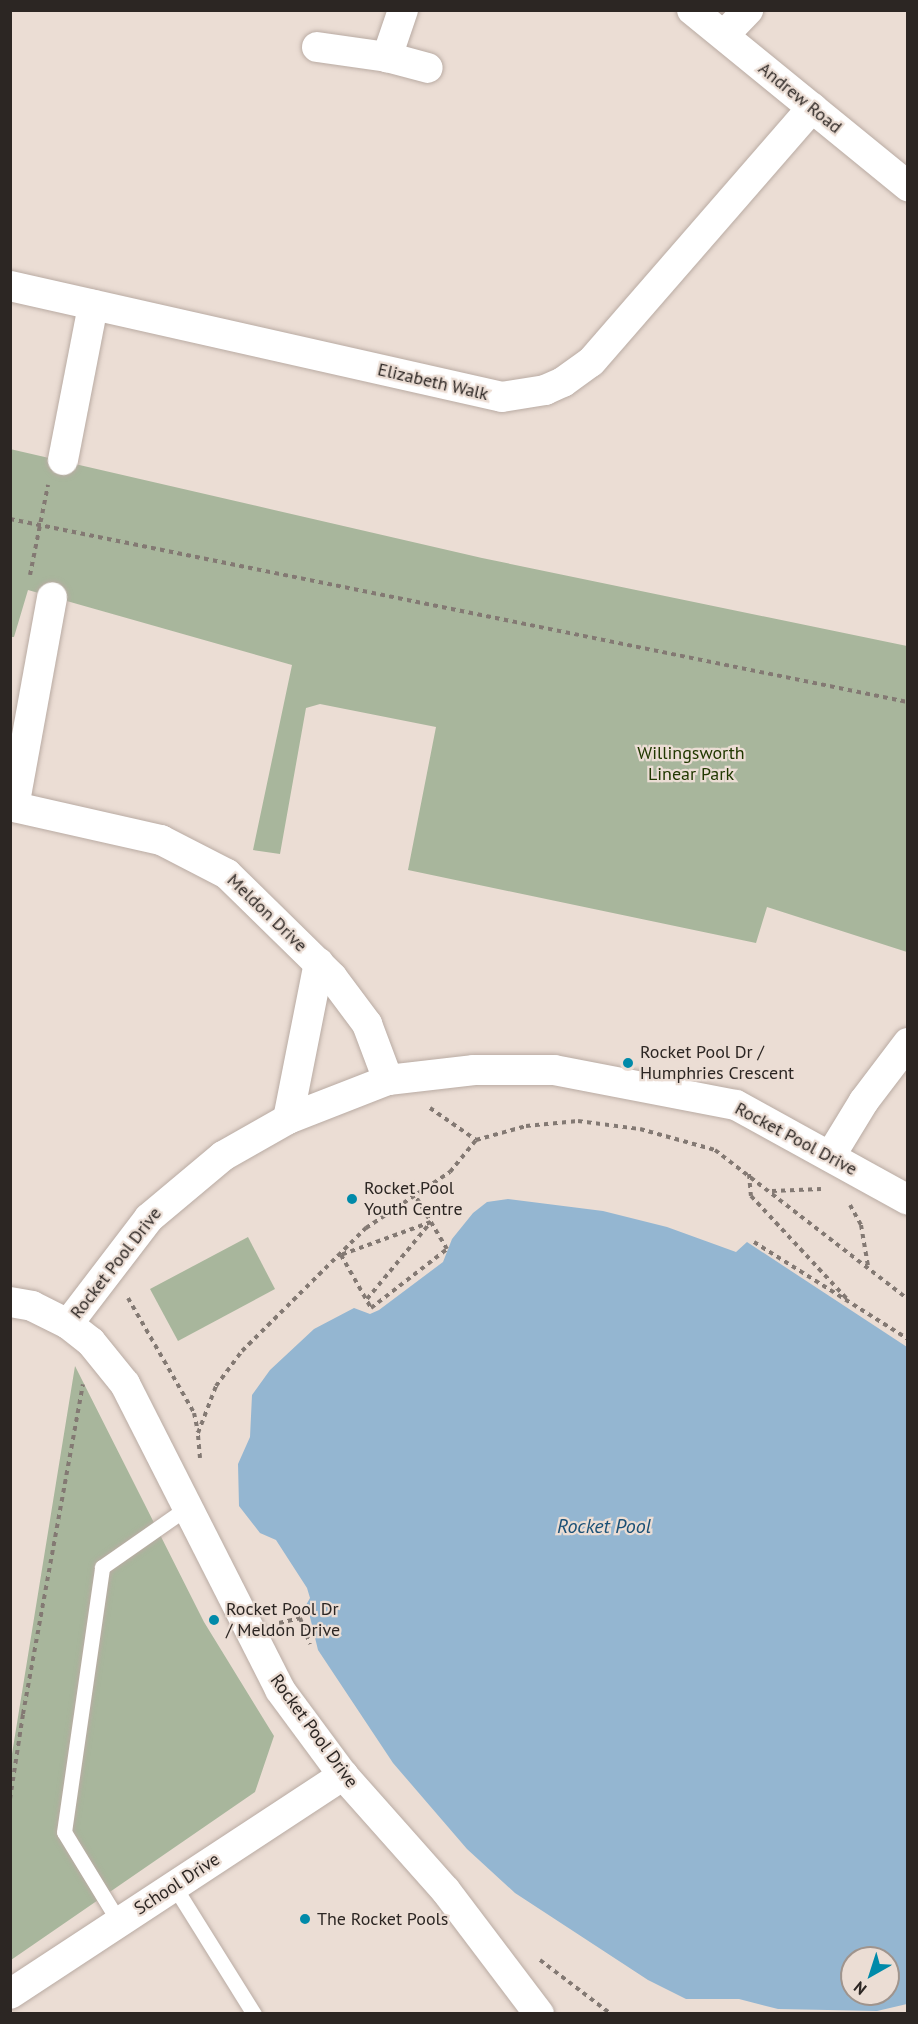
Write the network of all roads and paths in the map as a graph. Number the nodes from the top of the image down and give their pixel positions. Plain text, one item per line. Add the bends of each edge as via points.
1 (403, 10) edge
2 (693, 10) edge
3 (748, 10) edge
4 (724, 35) junction
5 (317, 47) dead end
6 (387, 57) junction
7 (428, 68) dead end
8 (812, 108) junction
9 (908, 186) edge
10 (10, 286) edge
11 (93, 305) junction
12 (63, 460) joint
13 (10, 519) edge
14 (38, 524) junction
15 (52, 597) joint
16 (908, 702) edge
17 (12, 806) edge
18 (319, 963) junction
19 (908, 1043) edge
20 (388, 1080) junction
21 (288, 1119) junction
22 (843, 1162) junction
23 (749, 1173) junction
24 (771, 1191) junction
25 (841, 1196) junction
26 (416, 1197) junction
27 (908, 1200) edge
28 (431, 1222) junction
29 (754, 1242) dead end
30 (341, 1255) junction
31 (868, 1268) junction
32 (102, 1278) junction
33 (367, 1299) junction
34 (908, 1299) edge
35 (10, 1302) edge
36 (849, 1302) junction
37 (68, 1324) junction
38 (908, 1339) edge
39 (91, 1342) junction
40 (198, 1433) junction
41 (204, 1469) dead end
42 (188, 1507) junction
43 (274, 1614) dead end
44 (279, 1624) junction
45 (283, 1633) dead end
46 (310, 1644) dead end
47 (344, 1775) junction
48 (10, 1799) edge
49 (174, 1886) junction
50 (119, 1922) junction
51 (502, 1964) junction
52 (10, 1994) edge
53 (254, 2013) edge
54 (539, 2013) edge
55 (611, 2013) edge

1 - 6 street
2 - 4 street, Andrew Road
3 - 4 street
4 - 8 street, Andrew Road
5 - 6 street
6 - 7 street
8 - 9 street, Andrew Road
8 - 11 street, Elizabeth Walk via 591,362 545,390 502,397
10 - 11 street, Elizabeth Walk
11 - 12 street
12 - 14 path via 52,470
13 - 14 path
14 - 15 path via 28,590
14 - 16 path
15 - 17 street, Meldon Drive
17 - 18 street, Meldon Drive via 161,840 227,874
18 - 20 street, Meldon Drive via 367,1024
18 - 21 street
19 - 22 street via 864,1101
20 - 21 street, Rocket Pool Drive
20 - 22 street, Rocket Pool Drive via 474,1070 531,1070 621,1080 736,1105
21 - 32 street, Rocket Pool Drive via 254,1135 168,1198
22 - 25 path
22 - 27 street, Rocket Pool Drive
23 - 24 path
23 - 26 path via 715,1150 639,1129 578,1121 526,1126 476,1140 450,1172
23 - 36 path via 750,1196
24 - 25 path via 800,1187
24 - 31 path
25 - 31 path via 861,1225
26 - 28 path
26 - 30 path via 366,1228
28 - 30 path
28 - 33 path
28 - 33 path via 447,1249 371,1308
29 - 36 path
30 - 33 path
30 - 40 path via 242,1351 216,1386
31 - 34 path
32 - 37 street, Rocket Pool Drive
32 - 40 path via 119,1287 136,1307 194,1413
35 - 37 street via 32,1306
36 - 38 path
37 - 39 street, Rocket Pool Drive
39 - 42 street, Rocket Pool Drive via 125,1384
39 - 48 path via 22,1714
40 - 41 path
42 - 47 street, Rocket Pool Drive via 280,1690
42 - 50 lane via 102,1567 64,1832
43 - 44 path
44 - 45 path
44 - 46 path via 300,1618
47 - 49 street, School Drive
47 - 51 street, Rocket Pool Drive via 446,1891
49 - 50 street, School Drive
49 - 53 lane
50 - 52 street, School Drive
51 - 54 street, Rocket Pool Drive
51 - 55 path via 542,1960

